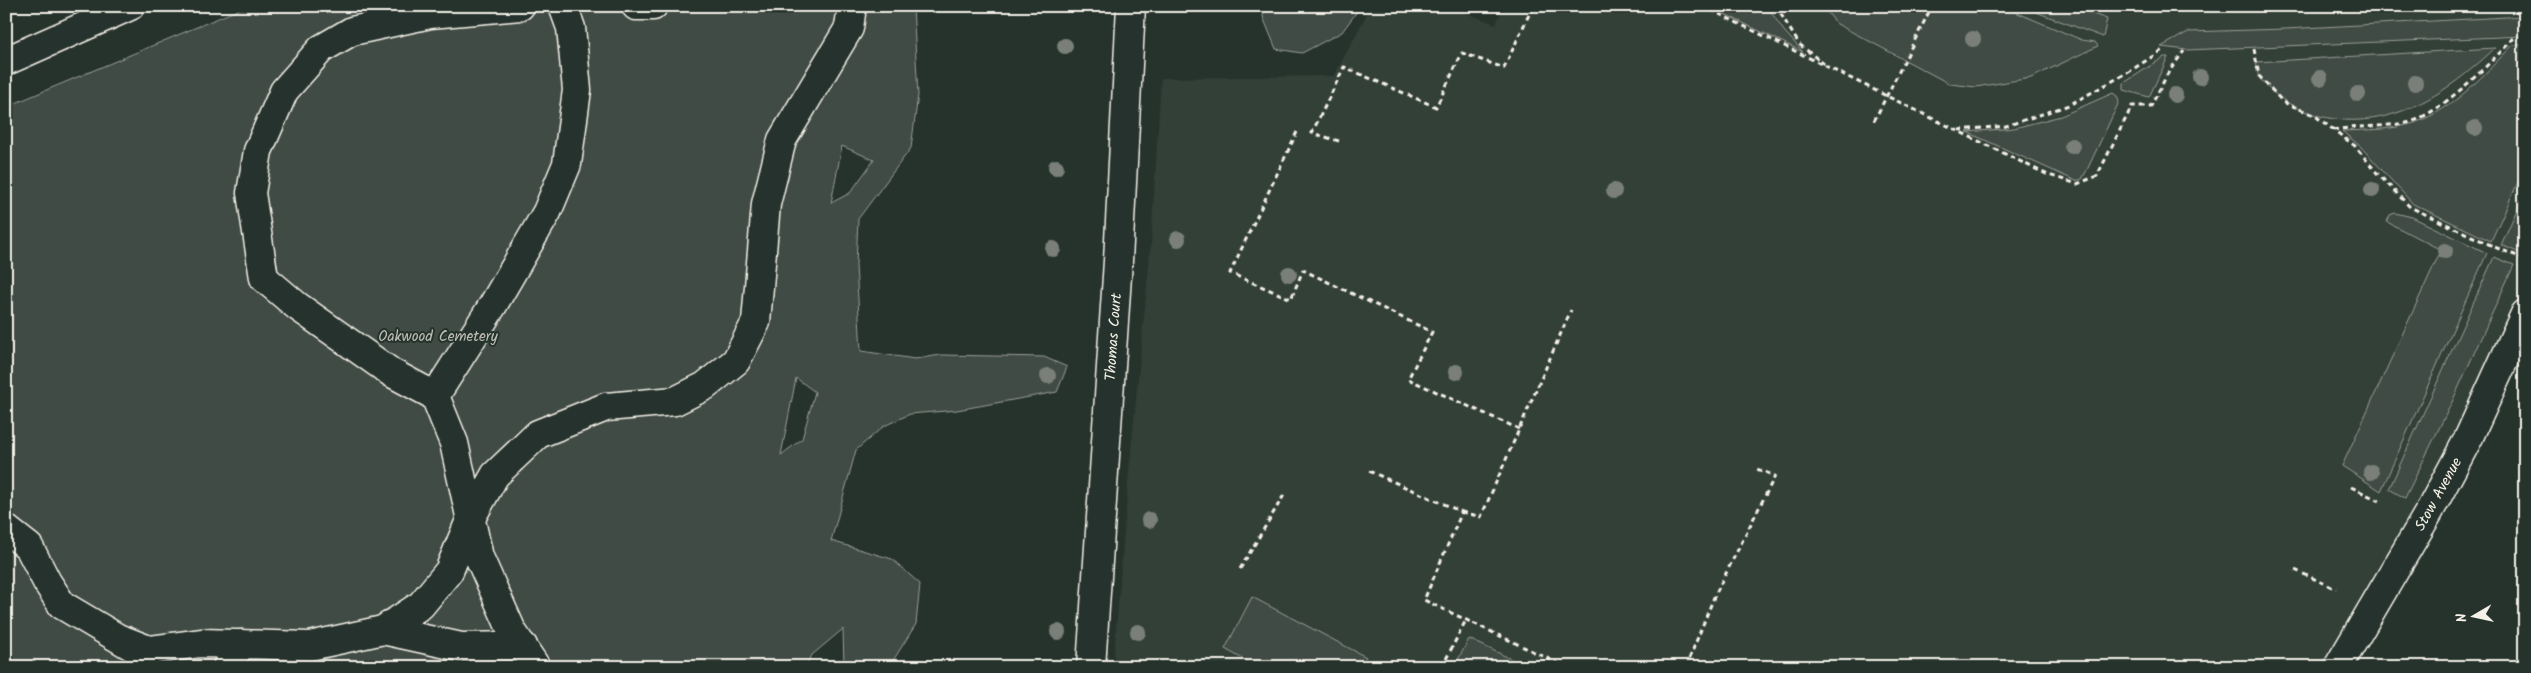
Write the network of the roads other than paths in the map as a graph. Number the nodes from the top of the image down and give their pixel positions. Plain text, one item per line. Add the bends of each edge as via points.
1 (130, 6) edge
2 (520, 6) edge
3 (563, 6) edge
4 (636, 6) edge
5 (653, 6) edge
6 (852, 6) edge
7 (1131, 6) edge
8 (6, 60) edge
9 (2525, 314) edge
10 (435, 396) junction
11 (471, 518) junction
12 (6, 529) edge
13 (383, 630) junction
14 (123, 640) junction
15 (234, 655) edge
16 (529, 656) edge
17 (153, 667) edge
18 (1091, 667) edge
19 (2338, 667) edge

1 - 8 street
2 - 10 street via 430,14 352,31 321,49 284,90 258,151 251,193 264,278 297,306 392,373
3 - 10 street via 571,28 577,90 567,164 547,212
4 - 5 street
6 - 11 street via 849,28 782,140 766,204 756,322 736,361 705,386 675,402 606,407 538,434 495,475
7 - 18 street, Thomas Court
9 - 19 street, Stow Avenue via 2460,455
10 - 11 street via 454,443
11 - 13 street via 449,570 421,605
11 - 16 street via 479,557 512,631
12 - 14 street via 29,547 46,582 62,605
13 - 15 street via 310,646
13 - 16 street via 461,647
14 - 15 street via 149,650 200,643
14 - 17 street via 149,657

